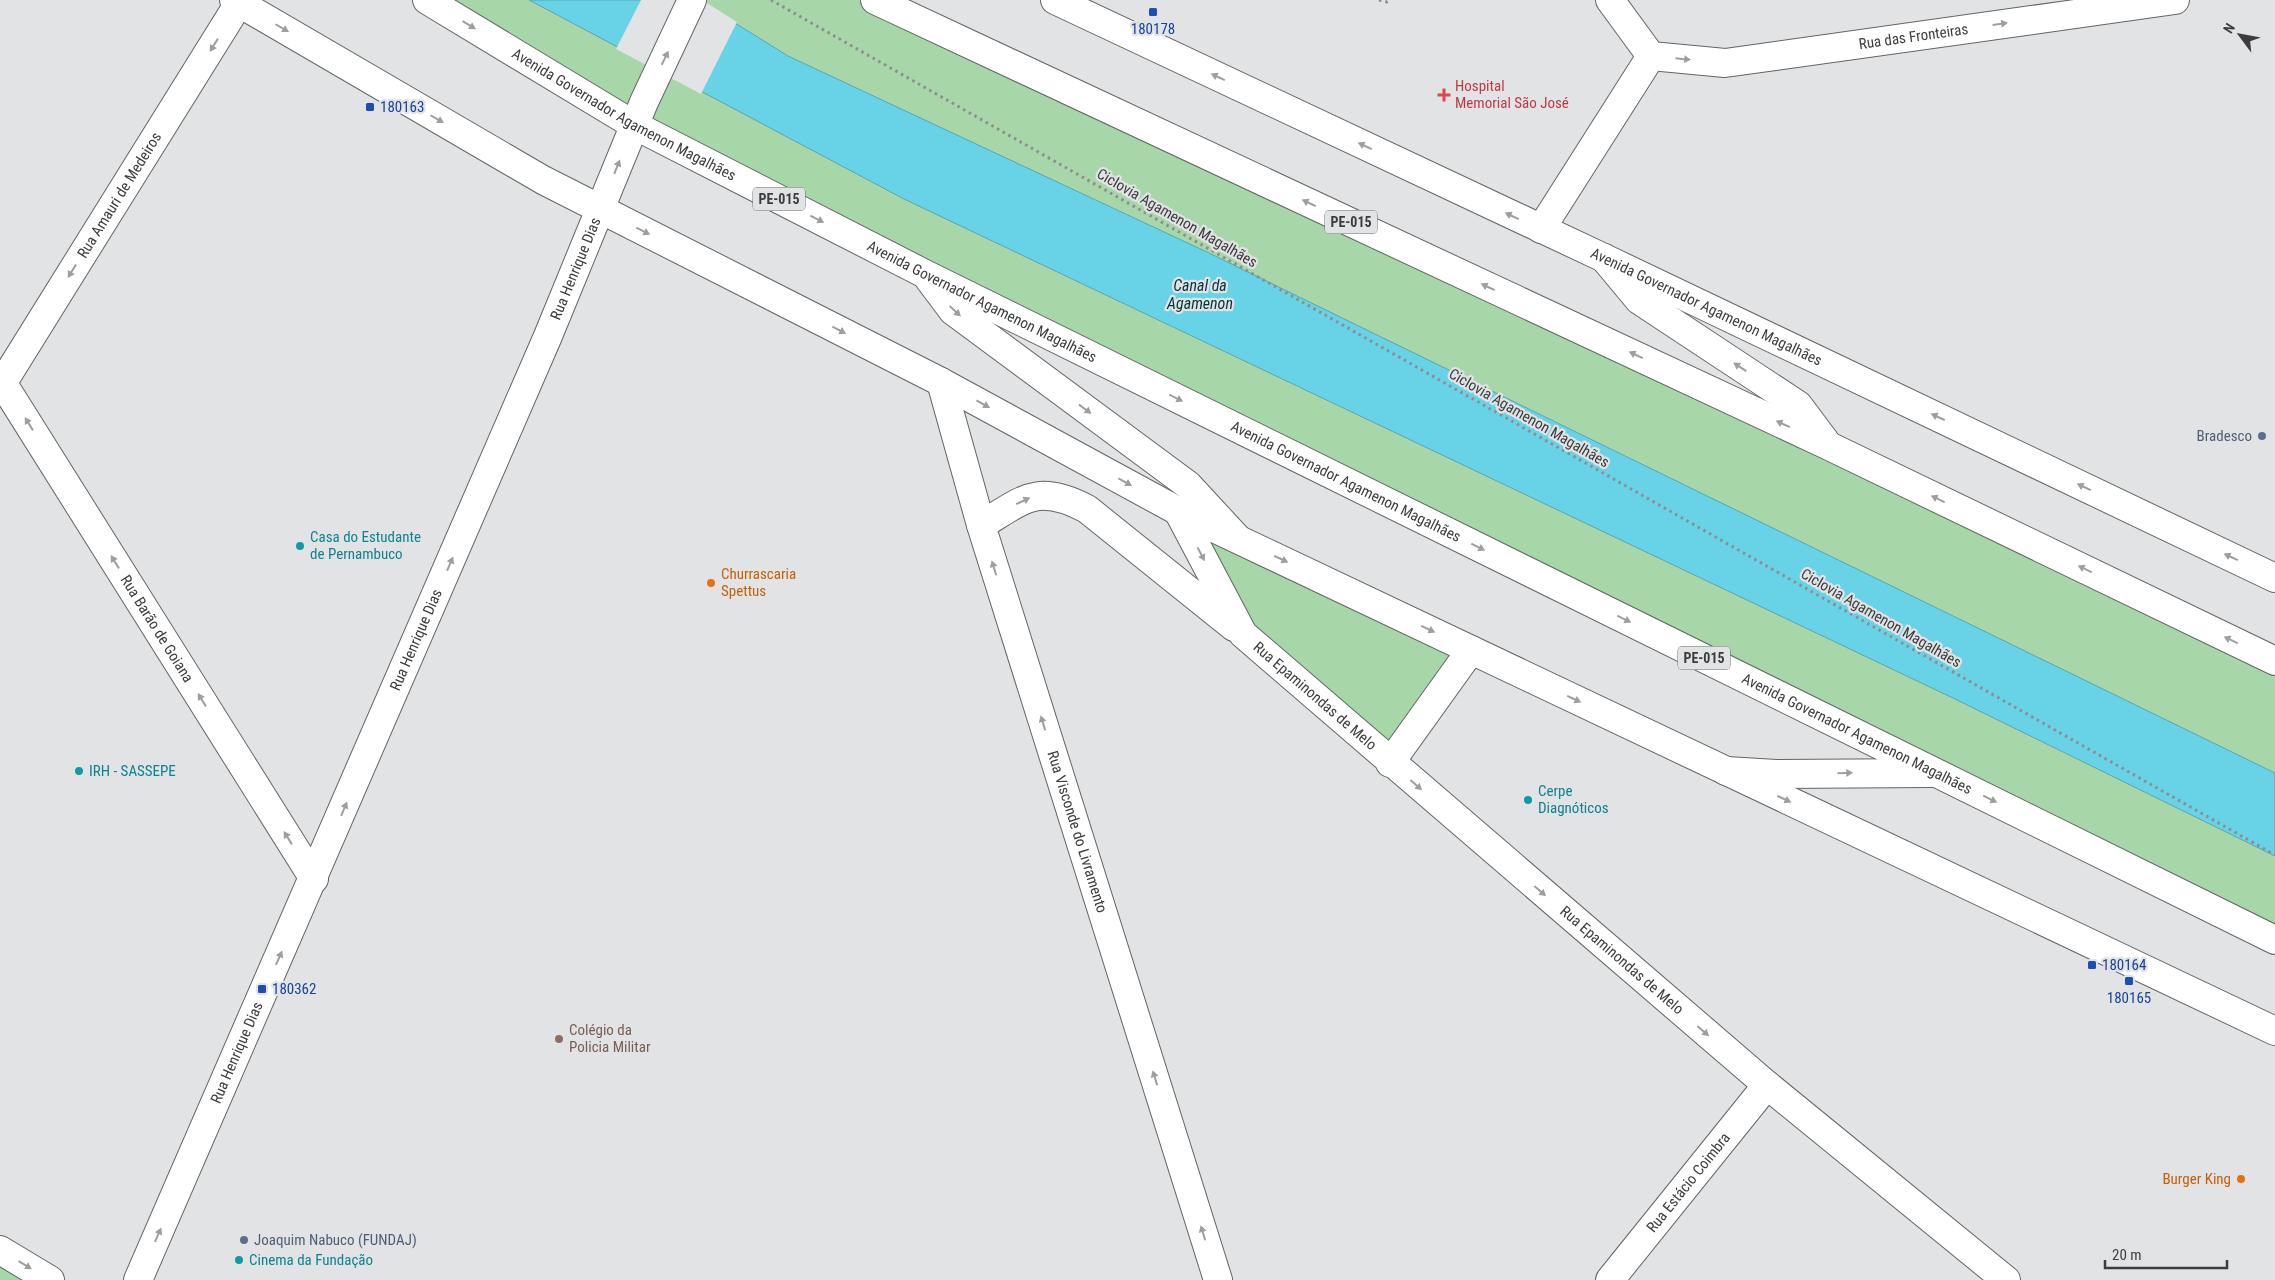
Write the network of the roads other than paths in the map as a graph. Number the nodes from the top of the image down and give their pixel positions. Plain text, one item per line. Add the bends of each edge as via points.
1 (427, 0) edge
2 (692, 0) edge
3 (875, 0) edge
4 (1055, 0) edge
5 (1610, 0) edge
6 (2175, 0) edge
7 (237, 2) edge
8 (1650, 56) junction
9 (639, 113) junction
10 (600, 209) junction
11 (1541, 229) junction
12 (1604, 258) junction
13 (925, 274) junction
14 (942, 382) junction
15 (1, 383) edge
16 (1827, 445) junction
17 (1178, 511) junction
18 (981, 525) junction
19 (1237, 538) junction
20 (2275, 578) edge
21 (1243, 634) junction
22 (1471, 650) junction
23 (2275, 661) edge
24 (1390, 763) junction
25 (1726, 771) junction
26 (1937, 773) junction
27 (314, 879) junction
28 (2275, 940) edge
29 (2275, 1032) edge
30 (1767, 1085) junction
31 (0, 1250) edge
32 (50, 1280) edge
33 (138, 1280) edge
34 (1218, 1280) edge
35 (1610, 1280) edge
36 (2006, 1280) edge

1 -> 9 main road, Avenida Governador Agamenon Magalhães / PE-015
9 -> 2 main road, Rua Henrique Dias
16 -> 3 main road, PE-015
11 -> 4 main road, Avenida Governador Agamenon Magalhães
5 - 8 main road
8 -> 6 main road, Rua das Fronteiras via 1725,63
7 -> 10 main road via 472,139
7 -> 15 main road, Rua Amauri de Medeiros
8 - 11 main road
10 -> 9 main road, Rua Henrique Dias
9 -> 13 main road, Avenida Governador Agamenon Magalhães / PE-015
10 -> 14 main road
27 -> 10 main road, Rua Henrique Dias
11 - 12 main road, Avenida Governador Agamenon Magalhães
16 -> 12 main road via 1798,405 1639,300
20 -> 12 main road, Avenida Governador Agamenon Magalhães
13 -> 19 main road via 953,311 1188,485
13 -> 26 main road, Avenida Governador Agamenon Magalhães / PE-015
14 -> 17 main road
14 - 18 main road, Rua Visconde do Livramento
27 -> 15 main road, Rua Barão de Goiana
23 -> 16 main road, PE-015
17 - 19 main road
17 -> 21 main road, Rua Epaminondas de Melo
18 -> 21 main road, Rua Epaminondas de Melo via 1042,494 1067,498 1088,508
34 -> 18 main road, Rua Visconde do Livramento
19 -> 22 main road
21 - 24 main road, Rua Epaminondas de Melo
22 - 24 main road
22 -> 25 main road
24 -> 30 main road, Rua Epaminondas de Melo
25 -> 26 main road via 1776,774
25 -> 29 main road
26 -> 28 main road, Avenida Governador Agamenon Magalhães / PE-015
33 -> 27 main road, Rua Henrique Dias
30 - 35 main road, Rua Estácio Coimbra
30 - 36 main road, Rua Epaminondas de Melo
31 -> 32 main road

